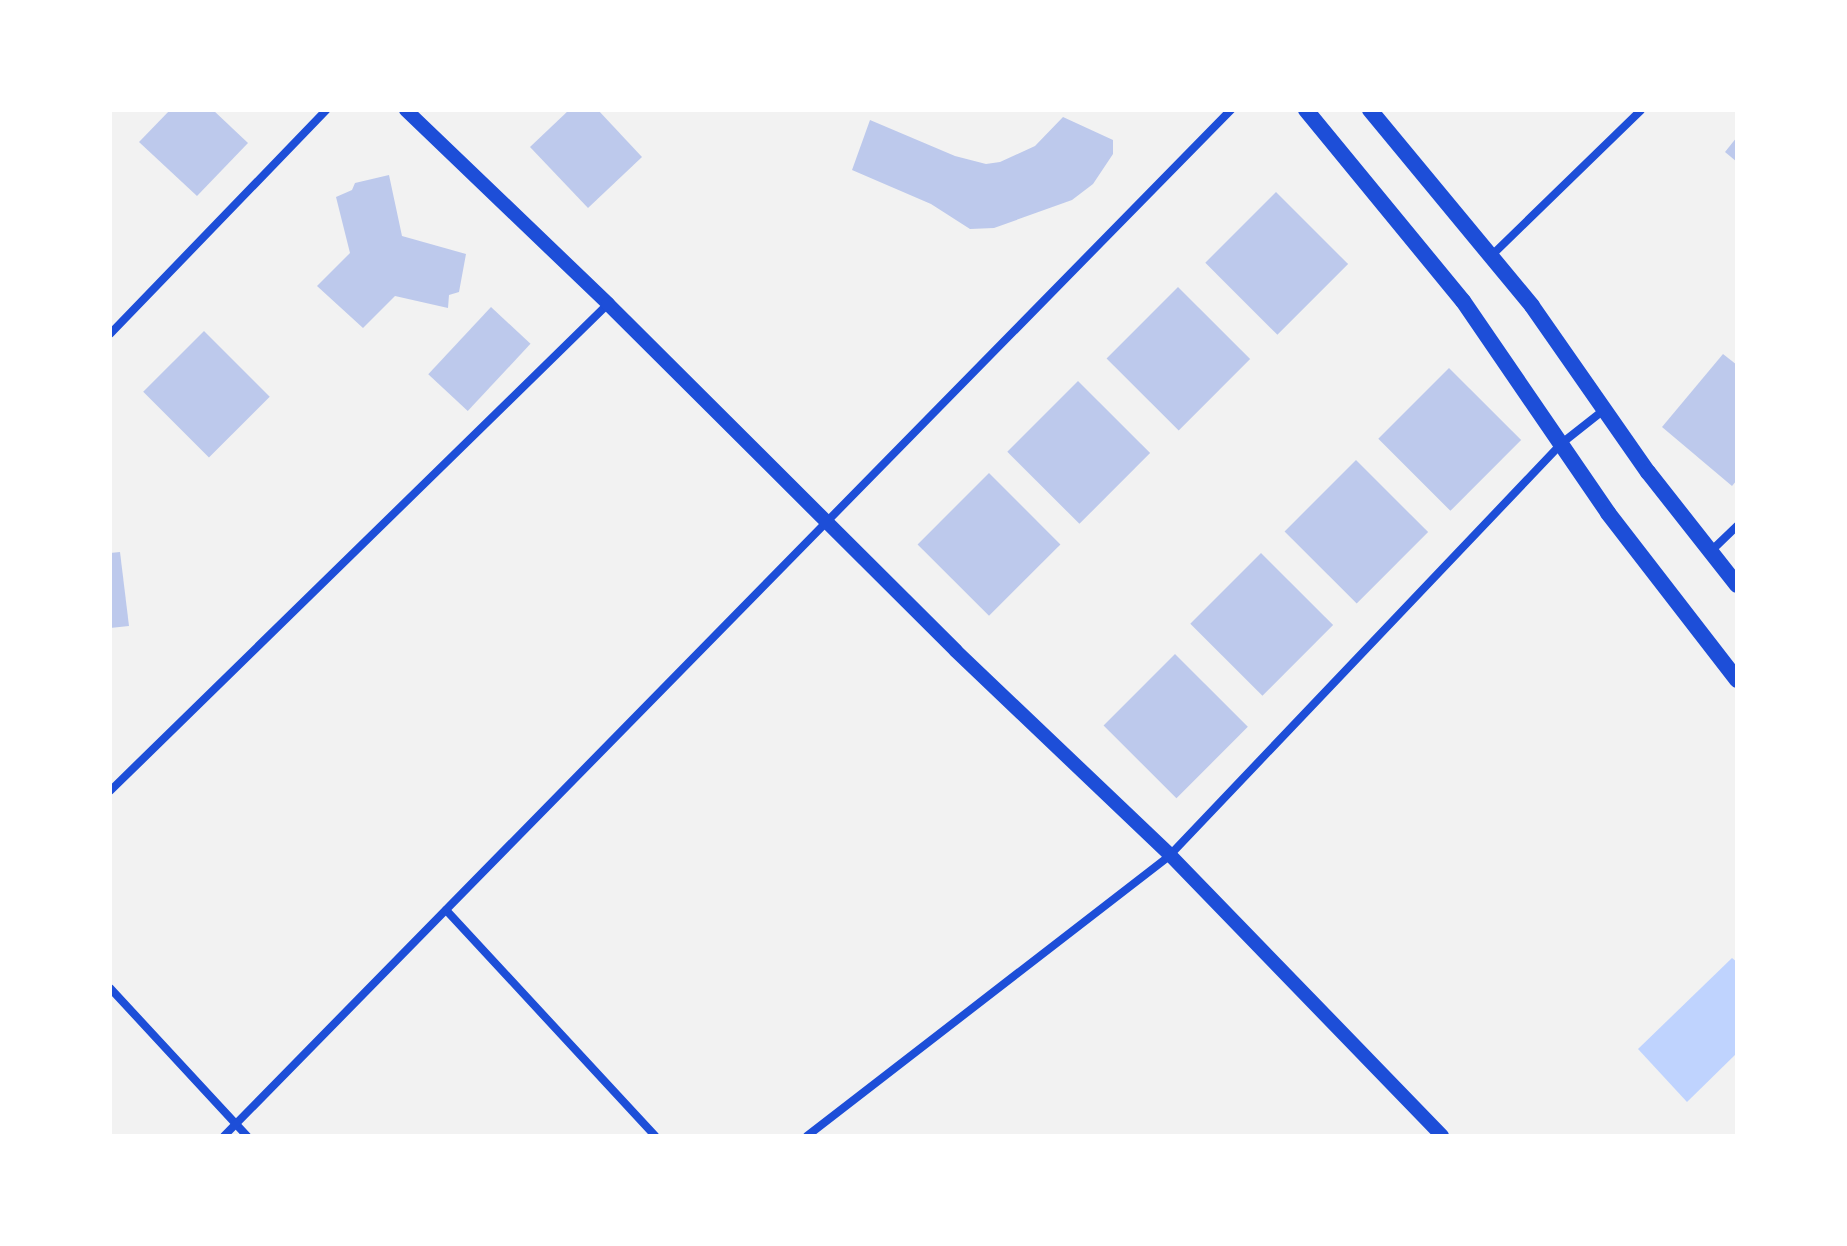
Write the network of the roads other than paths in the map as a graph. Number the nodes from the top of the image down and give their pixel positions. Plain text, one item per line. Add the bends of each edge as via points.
1 (326, 110) edge
2 (406, 110) edge
3 (1231, 110) edge
4 (1306, 110) edge
5 (1370, 110) edge
6 (1641, 110) edge
7 (1491, 256) junction
8 (608, 304) junction
9 (110, 334) edge
10 (1605, 410) junction
11 (1562, 443) junction
12 (826, 522) junction
13 (1737, 526) edge
14 (1709, 553) junction
15 (1737, 585) edge
16 (1737, 680) edge
17 (110, 791) edge
18 (1170, 855) junction
19 (446, 910) junction
20 (110, 988) edge
21 (236, 1124) junction
22 (224, 1136) edge
23 (247, 1136) edge
24 (655, 1136) edge
25 (807, 1136) edge
26 (1442, 1136) edge

1 - 9 street
2 - 8 street
3 - 12 street
4 - 11 main road via 1463,301
5 - 7 main road
6 - 7 street
7 - 10 main road
8 - 12 street
8 - 17 street
10 - 11 street
10 - 14 main road
11 - 16 main road via 1608,513
11 - 18 street
12 - 18 street
12 - 19 street
13 - 14 street
14 - 15 main road
18 - 25 street
18 - 26 street
19 - 21 street
19 - 24 street
20 - 21 street
21 - 22 street
21 - 23 street

